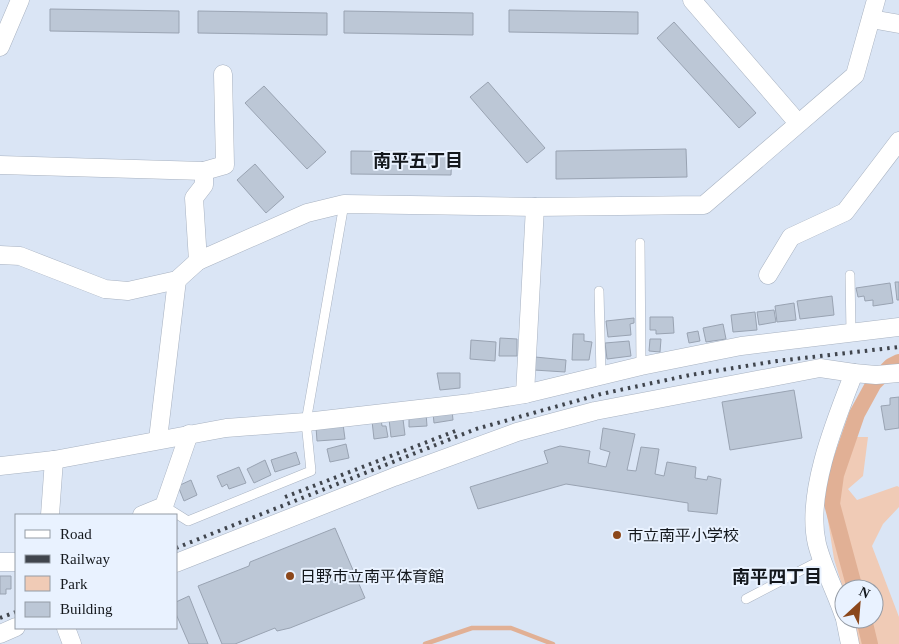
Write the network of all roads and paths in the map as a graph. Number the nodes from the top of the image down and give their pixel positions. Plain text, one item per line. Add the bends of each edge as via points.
1 (20, 0) edge
2 (692, 0) edge
3 (876, 0) edge
4 (871, 18) junction
5 (899, 24) edge
6 (0, 47) edge
7 (223, 74) dead end
8 (798, 123) junction
9 (899, 141) edge
10 (0, 165) edge
11 (204, 171) junction
12 (344, 204) junction
13 (535, 207) junction
14 (640, 243) dead end
15 (0, 254) edge
16 (198, 260) junction
17 (768, 275) dead end
18 (850, 276) dead end
19 (177, 280) junction
20 (599, 291) dead end
21 (899, 327) edge
22 (851, 332) junction
23 (642, 366) junction
24 (854, 373) junction
25 (898, 373) edge
26 (601, 375) junction
27 (525, 394) junction
28 (306, 422) junction
29 (189, 434) junction
30 (158, 440) junction
31 (54, 460) junction
32 (0, 466) edge
33 (164, 506) junction
34 (50, 514) edge
35 (144, 514) edge
36 (177, 514) edge
37 (178, 515) edge
38 (823, 559) junction
39 (0, 562) edge
40 (15, 562) edge
41 (178, 562) edge
42 (834, 588) edge
43 (746, 599) dead end
44 (15, 627) edge
45 (66, 629) edge
46 (847, 629) edge
47 (0, 634) edge
48 (72, 644) edge
49 (850, 644) edge

1 - 6 street
2 - 8 street
3 - 4 street
4 - 5 street
4 - 8 street via 856,76
7 - 11 street via 226,165
8 - 13 street via 704,205
9 - 17 street via 845,212 791,237
10 - 11 street
11 - 16 street via 204,185 194,198
12 - 13 street
12 - 16 street via 307,213
12 - 28 lane
13 - 27 street
14 - 23 lane
15 - 19 street via 20,256 105,289 128,291
16 - 19 street
18 - 22 lane
19 - 30 street
20 - 26 lane
21 - 22 street
22 - 23 street via 741,346
23 - 26 street
24 - 25 street
24 - 38 street via 837,418 815,500 817,543
24 - 41 street via 820,368 770,376 595,411 517,432
26 - 27 street
27 - 28 street
28 - 29 street
28 - 37 lane via 310,471 188,521
29 - 30 street
29 - 33 street
30 - 31 street
31 - 32 street
31 - 34 street
33 - 35 street
33 - 36 lane
38 - 42 street
38 - 43 lane
39 - 40 street
44 - 47 street
45 - 48 street
46 - 49 street

